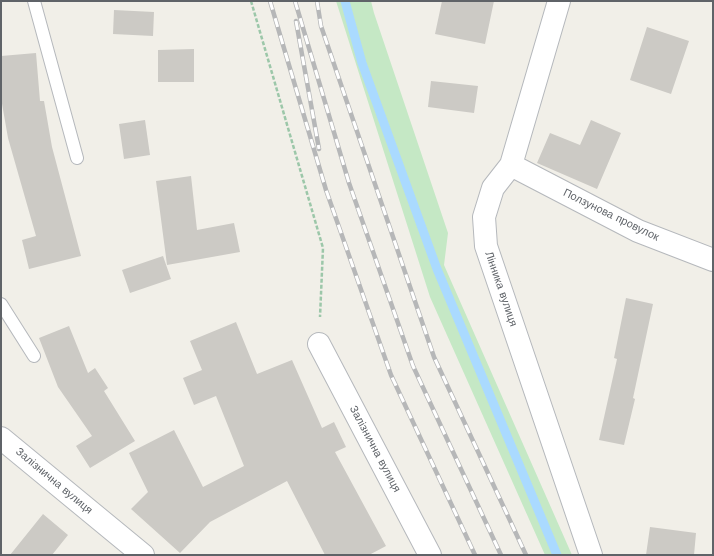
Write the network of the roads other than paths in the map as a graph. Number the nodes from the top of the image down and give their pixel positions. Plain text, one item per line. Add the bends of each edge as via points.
1 (34, 1) edge
2 (559, 1) edge
3 (77, 158) dead end
4 (511, 165) junction
5 (713, 260) edge
6 (1, 304) edge
7 (319, 344) road end
8 (34, 356) dead end
9 (1, 438) edge
10 (143, 555) edge
11 (430, 555) edge
12 (591, 555) edge

1 - 3 lane
2 - 4 street, Лінника вулиця
4 - 5 street, Ползунова провулок via 638,230
4 - 12 street, Лінника вулиця via 492,188 484,217 486,246
6 - 8 lane
7 - 11 street, Залізнична вулиця
9 - 10 street, Залізнична вулиця

